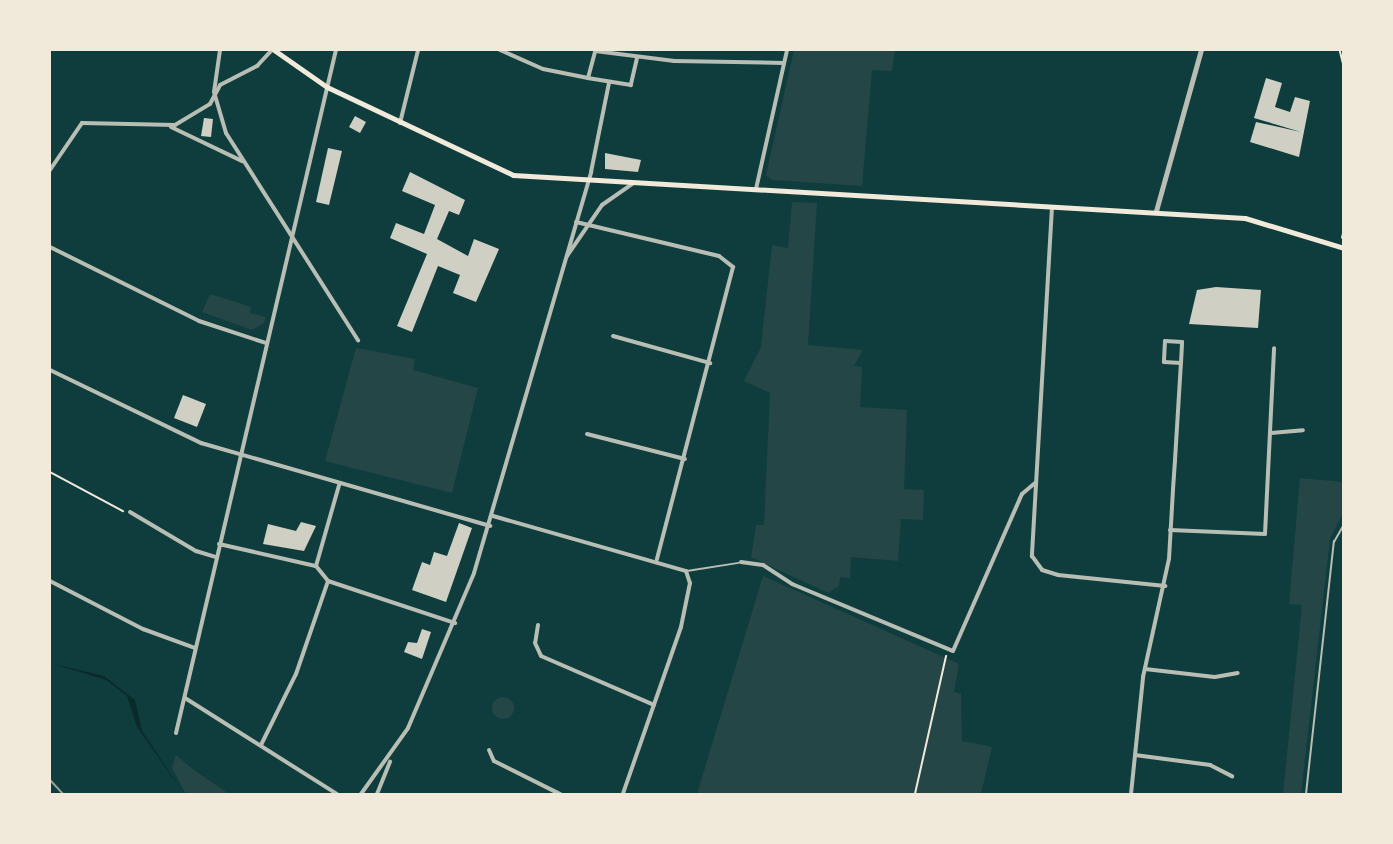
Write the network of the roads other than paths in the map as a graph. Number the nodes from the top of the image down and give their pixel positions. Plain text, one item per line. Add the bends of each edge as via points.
1 (220, 50) edge
2 (273, 50) edge
3 (336, 50) edge
4 (418, 50) edge
5 (500, 50) edge
6 (787, 50) edge
7 (1201, 50) edge
8 (638, 58) junction
9 (784, 63) junction
10 (588, 78) junction
11 (609, 83) junction
12 (327, 87) junction
13 (214, 92) junction
14 (400, 123) junction
15 (169, 126) junction
16 (243, 162) junction
17 (50, 170) edge
18 (588, 181) junction
19 (632, 184) junction
20 (755, 190) junction
21 (1052, 206) junction
22 (1155, 211) junction
23 (576, 222) junction
24 (589, 224) junction
25 (292, 234) junction
26 (50, 248) edge
27 (1344, 248) edge
28 (563, 262) junction
29 (613, 336) dead end
30 (358, 340) dead end
31 (266, 343) junction
32 (1274, 348) dead end
33 (710, 363) junction
34 (1181, 363) junction
35 (50, 370) edge
36 (1303, 430) dead end
37 (1271, 433) junction
38 (586, 434) dead end
39 (239, 456) junction
40 (685, 459) junction
41 (1036, 482) junction
42 (339, 485) junction
43 (130, 512) road end
44 (493, 516) junction
45 (1344, 525) edge
46 (490, 526) junction
47 (1170, 531) junction
48 (219, 544) junction
49 (216, 557) junction
50 (657, 559) junction
51 (741, 562) joint
52 (316, 566) junction
53 (686, 571) junction
54 (50, 581) edge
55 (328, 581) junction
56 (1165, 586) junction
57 (455, 623) junction
58 (538, 625) dead end
59 (195, 648) junction
60 (1145, 669) junction
61 (1238, 673) dead end
62 (185, 697) junction
63 (654, 705) junction
64 (176, 733) dead end
65 (261, 745) junction
66 (489, 750) dead end
67 (1135, 755) junction
68 (390, 761) junction
69 (1232, 776) dead end
70 (337, 795) edge
71 (361, 795) edge
72 (377, 795) edge
73 (560, 795) edge
74 (624, 795) edge
75 (1131, 795) edge
76 (1305, 795) edge

1 - 13 street
2 - 12 main road
2 - 13 street
3 - 12 street
4 - 14 street
5 - 10 street via 543,69
6 - 9 street
7 - 22 street
8 - 9 street
8 - 10 street via 595,51
8 - 11 street via 631,85
9 - 20 street
10 - 11 street
11 - 18 street
12 - 14 main road
12 - 25 street
13 - 15 street via 210,104
13 - 16 street via 226,133
14 - 18 main road via 505,173
15 - 16 street
15 - 17 street via 93,120 79,125
16 - 25 street
18 - 19 main road
18 - 23 street
19 - 20 main road
19 - 24 street via 602,205
20 - 21 main road
21 - 22 main road
21 - 41 street
22 - 27 main road via 1245,218
23 - 24 street
23 - 28 street
24 - 28 street
24 - 33 street via 729,262 733,275
25 - 30 street
25 - 31 street
26 - 31 street via 199,321
28 - 44 street
29 - 33 street
31 - 39 street
32 - 37 street
33 - 40 street
34 - 34 street via 1182,342 1165,341 1164,362
34 - 47 street
35 - 39 street via 148,420
36 - 37 street
37 - 47 street via 1265,534
38 - 40 street
39 - 42 street
39 - 48 street
40 - 50 street
41 - 51 street via 1022,494 953,651 947,652 786,581 763,565
41 - 56 street via 1032,556 1042,570
42 - 46 street
42 - 52 street
43 - 49 street via 196,551
44 - 46 street
44 - 50 street
45 - 76 lane via 1334,542
46 - 57 street
47 - 56 street
48 - 49 street
48 - 52 street
49 - 59 street
50 - 53 street
51 - 53 lane
52 - 55 street
53 - 63 street via 688,598
54 - 59 street via 143,629
55 - 57 street
55 - 65 street via 296,674
56 - 60 street
57 - 68 street
58 - 63 street via 535,644 541,656
59 - 62 street
60 - 61 street via 1215,676
60 - 67 street
62 - 64 street
62 - 65 street
63 - 74 street
65 - 70 street
66 - 73 street via 494,762
67 - 69 street via 1210,765
67 - 75 street
68 - 71 street
68 - 72 street via 390,773

